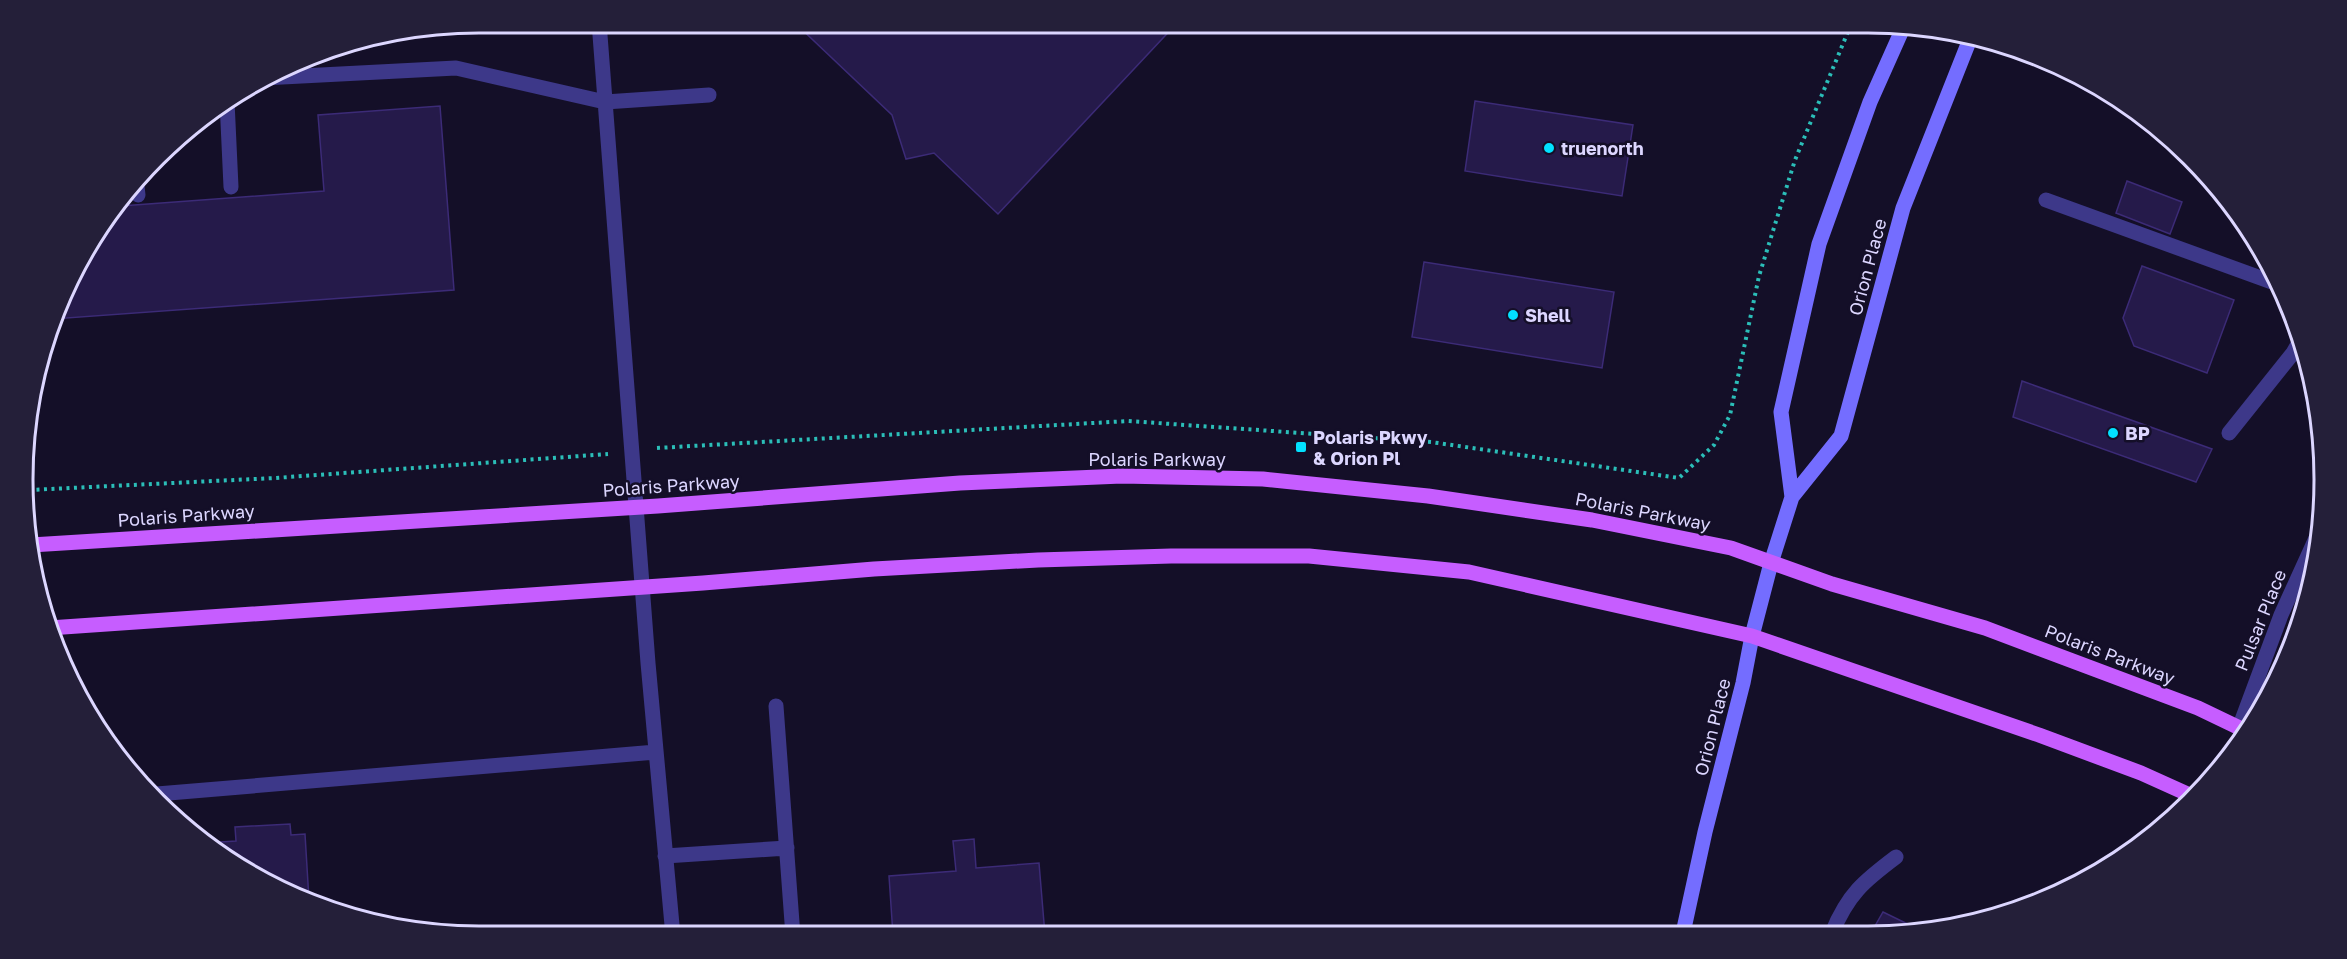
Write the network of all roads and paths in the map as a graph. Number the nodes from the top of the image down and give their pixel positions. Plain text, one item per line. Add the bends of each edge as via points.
1 (600, 33) edge
2 (1848, 33) edge
3 (1900, 34) edge
4 (1968, 45) edge
5 (287, 77) edge
6 (709, 95) dead end
7 (605, 102) junction
8 (227, 111) edge
9 (231, 187) dead end
10 (2046, 200) dead end
11 (2267, 280) edge
12 (2295, 350) edge
13 (2229, 433) dead end
14 (632, 451) junction
15 (33, 490) edge
16 (1792, 497) junction
17 (636, 507) junction
18 (38, 545) edge
19 (2306, 559) edge
20 (1771, 563) junction
21 (642, 587) junction
22 (59, 627) edge
23 (1752, 636) junction
24 (776, 706) dead end
25 (2251, 708) edge
26 (2239, 728) edge
27 (656, 752) junction
28 (2185, 793) edge
29 (163, 794) edge
30 (787, 848) junction
31 (665, 856) junction
32 (1896, 857) dead end
33 (672, 926) edge
34 (793, 926) edge
35 (1685, 926) edge
36 (1835, 926) edge

1 - 7 street
2 - 14 path via 1796,160 1759,276 1730,415 1714,445 1679,478 1431,442 1128,421
3 - 16 main road, Orion Place via 1870,102 1819,244 1781,412
4 - 16 main road, Orion Place via 1903,208 1841,436
5 - 7 street via 456,68
6 - 7 street
7 - 14 street
8 - 9 street
10 - 11 street
12 - 13 street
14 - 15 path via 287,478
14 - 17 street
16 - 20 main road, Orion Place
17 - 18 main road, Polaris Parkway
17 - 20 main road, Polaris Parkway via 960,483 1122,476 1263,479 1428,496 1592,520 1731,548
17 - 21 street
19 - 25 street, Pulsar Place via 2281,615
20 - 23 main road, Orion Place
20 - 26 main road, Polaris Parkway via 1985,628 2198,708
21 - 22 main road
21 - 23 main road via 874,568 1038,560 1309,556 1469,572
21 - 27 street
23 - 28 main road via 2038,735
23 - 35 main road, Orion Place
24 - 30 street
27 - 29 street
27 - 31 street
30 - 31 street
30 - 34 street
31 - 33 street
32 - 36 street via 1863,881

